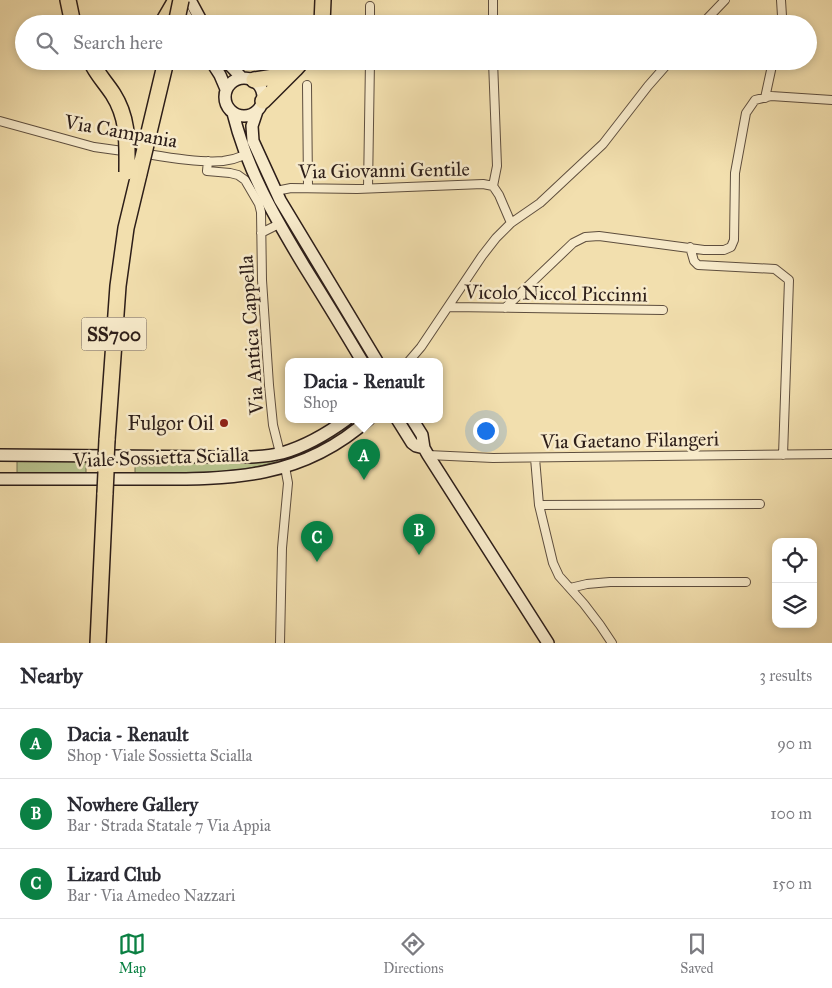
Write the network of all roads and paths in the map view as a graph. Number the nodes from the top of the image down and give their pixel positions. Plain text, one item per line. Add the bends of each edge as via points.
1 (68, 0) edge
2 (177, 0) edge
3 (181, 0) edge
4 (190, 0) edge
5 (323, 0) edge
6 (493, 0) edge
7 (724, 0) edge
8 (781, 0) edge
9 (370, 6) dead end
10 (71, 15) edge
11 (168, 15) edge
12 (178, 15) edge
13 (185, 15) edge
14 (198, 15) edge
15 (322, 15) edge
16 (370, 15) edge
17 (492, 15) edge
18 (710, 15) edge
19 (782, 15) edge
20 (97, 70) edge
21 (163, 70) edge
22 (217, 70) edge
23 (237, 70) edge
24 (289, 70) edge
25 (294, 70) edge
26 (370, 70) edge
27 (493, 70) edge
28 (662, 70) edge
29 (770, 70) edge
30 (248, 79) junction
31 (307, 85) dead end
32 (226, 89) junction
33 (765, 98) junction
34 (832, 100) edge
35 (260, 106) junction
36 (233, 113) junction
37 (0, 121) edge
38 (245, 155) junction
39 (208, 161) junction
40 (133, 173) junction
41 (493, 186) junction
42 (308, 187) junction
43 (368, 188) junction
44 (276, 191) junction
45 (511, 223) junction
46 (279, 224) junction
47 (261, 233) junction
48 (686, 247) junction
49 (448, 307) junction
50 (505, 308) junction
51 (662, 310) dead end
52 (360, 358) edge
53 (375, 358) edge
54 (412, 358) edge
55 (342, 423) edge
56 (364, 423) edge
57 (400, 423) edge
58 (414, 423) edge
59 (426, 452) junction
60 (280, 453) junction
61 (832, 454) edge
62 (0, 455) edge
63 (783, 455) junction
64 (535, 458) junction
65 (285, 467) junction
66 (0, 479) edge
67 (539, 504) junction
68 (760, 504) dead end
69 (746, 582) dead end
70 (570, 588) junction
71 (98, 643) edge
72 (280, 643) edge
73 (548, 643) edge
74 (612, 643) edge

1 - 10 highway
2 - 11 highway
2 - 13 main road
3 - 12 highway, bridge
4 - 14 main road
5 - 15 highway
6 - 17 street
7 - 18 street
8 - 19 street
9 - 16 street
20 - 40 highway, bridge via 123,116
21 - 40 highway, bridge
22 - 32 main road
23 - 30 main road
24 - 30 highway via 274,77
25 - 35 highway
26 - 43 street
27 - 41 street via 497,166
28 - 45 street via 603,144 540,204
29 - 33 street
30 - 32 main road via 235,80
30 - 35 main road via 258,83 263,91
31 - 42 street
32 - 36 main road via 226,102
33 - 34 street
33 - 48 street via 754,100 746,113 736,173 734,240 731,247 724,250
35 - 36 main road via 252,115
35 - 44 main road via 252,126 253,141
36 - 38 main road
37 - 39 street, Via Campania via 94,147
38 - 39 street, Via Campania
38 - 46 main road
39 - 47 street via 207,171 230,173 245,180 259,204
40 - 71 highway, SS700, bridge via 118,286
41 - 43 street, Via Giovanni Gentile
41 - 45 street
42 - 43 street, Via Giovanni Gentile
42 - 44 street, Via Giovanni Gentile
44 - 53 main road
45 - 49 street via 482,256
46 - 47 street, Via Antica Cappella
46 - 52 main road
47 - 60 street, Via Antica Cappella via 269,385
48 - 50 street via 585,237 573,243
48 - 63 street via 698,265 775,269 789,280
49 - 50 street, Vicolo Niccol Piccinni
49 - 54 street
50 - 51 street, Vicolo Niccol Piccinni
55 - 60 main road, Viale Sossietta Scialla via 314,440
56 - 65 main road, Viale Sossietta Scialla via 321,452
57 - 59 main road via 412,443
58 - 59 main road via 422,435
59 - 64 street, Via Gaetano Filangeri
59 - 73 main road
60 - 62 main road, Viale Sossietta Scialla via 244,457
61 - 63 street, Via Gaetano Filangeri
63 - 64 street, Via Gaetano Filangeri
64 - 67 street
65 - 66 main road, Viale Sossietta Scialla via 212,478
65 - 72 street via 288,482 282,548
67 - 68 street
67 - 70 street via 553,564
69 - 70 street via 610,582
70 - 74 street

